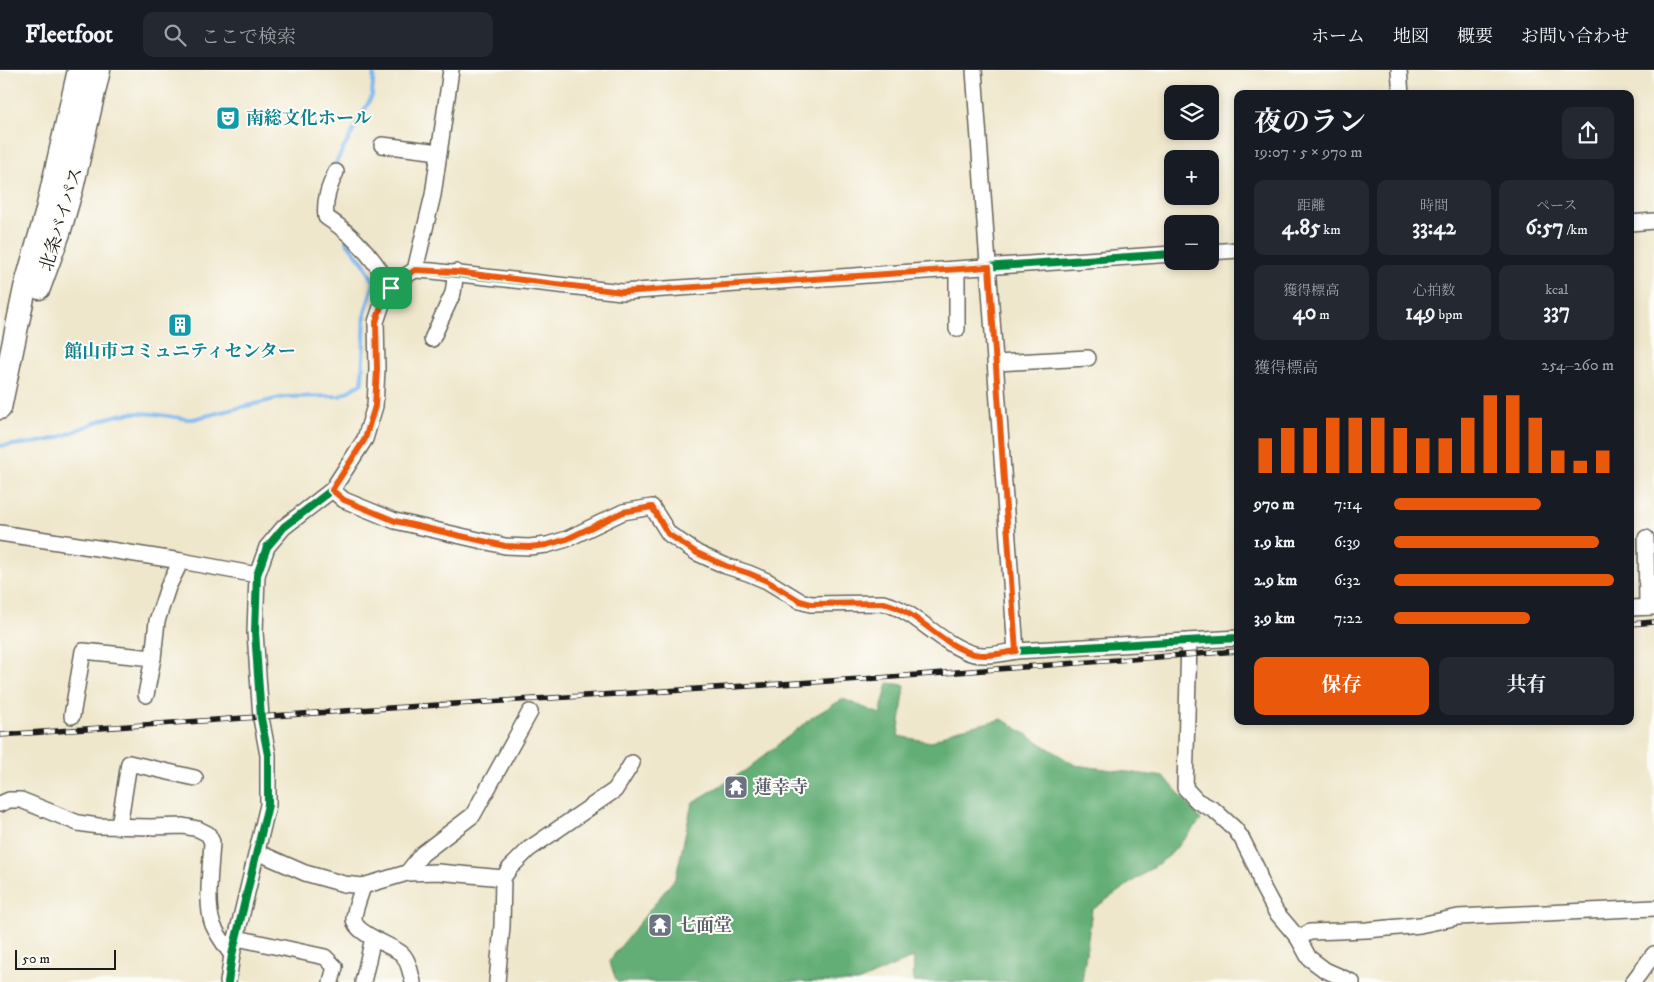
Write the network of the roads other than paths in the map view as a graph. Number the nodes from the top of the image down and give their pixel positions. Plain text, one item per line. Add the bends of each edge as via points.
1 (79, 70) edge
2 (99, 70) edge
3 (450, 70) edge
4 (974, 70) edge
5 (1399, 70) edge
6 (1401, 90) edge
7 (382, 145) dead end
8 (439, 152) junction
9 (336, 172) dead end
10 (1654, 221) edge
11 (1634, 222) edge
12 (1234, 250) edge
13 (1219, 251) edge
14 (1164, 255) edge
15 (989, 267) junction
16 (415, 270) junction
17 (957, 270) junction
18 (456, 272) junction
19 (391, 288) junction
20 (958, 328) dead end
21 (432, 339) dead end
22 (1088, 358) dead end
23 (996, 363) junction
24 (10, 364) junction
25 (0, 408) edge
26 (332, 490) junction
27 (0, 533) edge
28 (1646, 538) dead end
29 (181, 561) junction
30 (257, 575) junction
31 (1651, 607) edge
32 (1634, 608) edge
33 (1234, 638) edge
34 (1189, 641) junction
35 (1016, 651) junction
36 (153, 658) junction
37 (146, 695) dead end
38 (530, 712) dead end
39 (72, 716) dead end
40 (632, 764) dead end
41 (195, 778) dead end
42 (0, 804) edge
43 (118, 826) junction
44 (257, 852) junction
45 (407, 873) junction
46 (503, 878) junction
47 (363, 886) junction
48 (1654, 908) edge
49 (237, 938) junction
50 (373, 938) junction
51 (1298, 938) junction
52 (1654, 954) edge
53 (232, 955) junction
54 (228, 982) edge
55 (331, 982) edge
56 (363, 982) edge
57 (412, 982) edge
58 (497, 982) edge
59 (1352, 982) edge
60 (1633, 982) edge

1 - 24 highway, 北条バイパス
2 - 24 highway, 北条バイパス via 59,233
3 - 8 street
4 - 15 street
5 - 6 street
7 - 8 street
8 - 16 street via 434,195
9 - 19 street via 328,191 326,217 353,237
10 - 11 street
12 - 13 street
14 - 15 street
15 - 17 street
15 - 23 street
16 - 18 street
16 - 19 street
17 - 18 street via 622,292
17 - 20 street
18 - 21 street via 453,293
19 - 26 street via 376,322 375,406 365,439
22 - 23 street
23 - 35 street
24 - 25 highway, 北条バイパス
26 - 30 street via 284,527 267,547
26 - 35 street via 344,500 395,521 505,546 547,545 623,512 652,507 668,534 697,553 754,575 800,601 811,604 883,603 901,610 948,642 974,654
27 - 29 street
28 - 31 street
29 - 30 street
29 - 36 street via 157,621
30 - 44 street via 255,632 261,718 268,754 268,806
31 - 32 street
33 - 34 street
34 - 35 street
34 - 51 street via 1185,788 1235,829 1276,912
36 - 37 street
36 - 39 street via 83,651
38 - 45 street via 473,815 422,854
40 - 46 street via 615,790 529,849
41 - 43 street via 129,763
42 - 43 street via 21,800 78,823
43 - 53 street via 183,826 208,834 212,842 210,916
44 - 47 street via 305,873
44 - 49 street
45 - 46 street via 438,872
45 - 47 street
46 - 58 street
47 - 50 street via 353,919
48 - 51 street via 1458,917 1420,925 1310,932
49 - 53 street
49 - 55 street via 326,958 335,967
50 - 56 street
50 - 57 street via 401,954 408,962
51 - 59 street via 1309,958 1325,970
52 - 60 street
53 - 54 street

